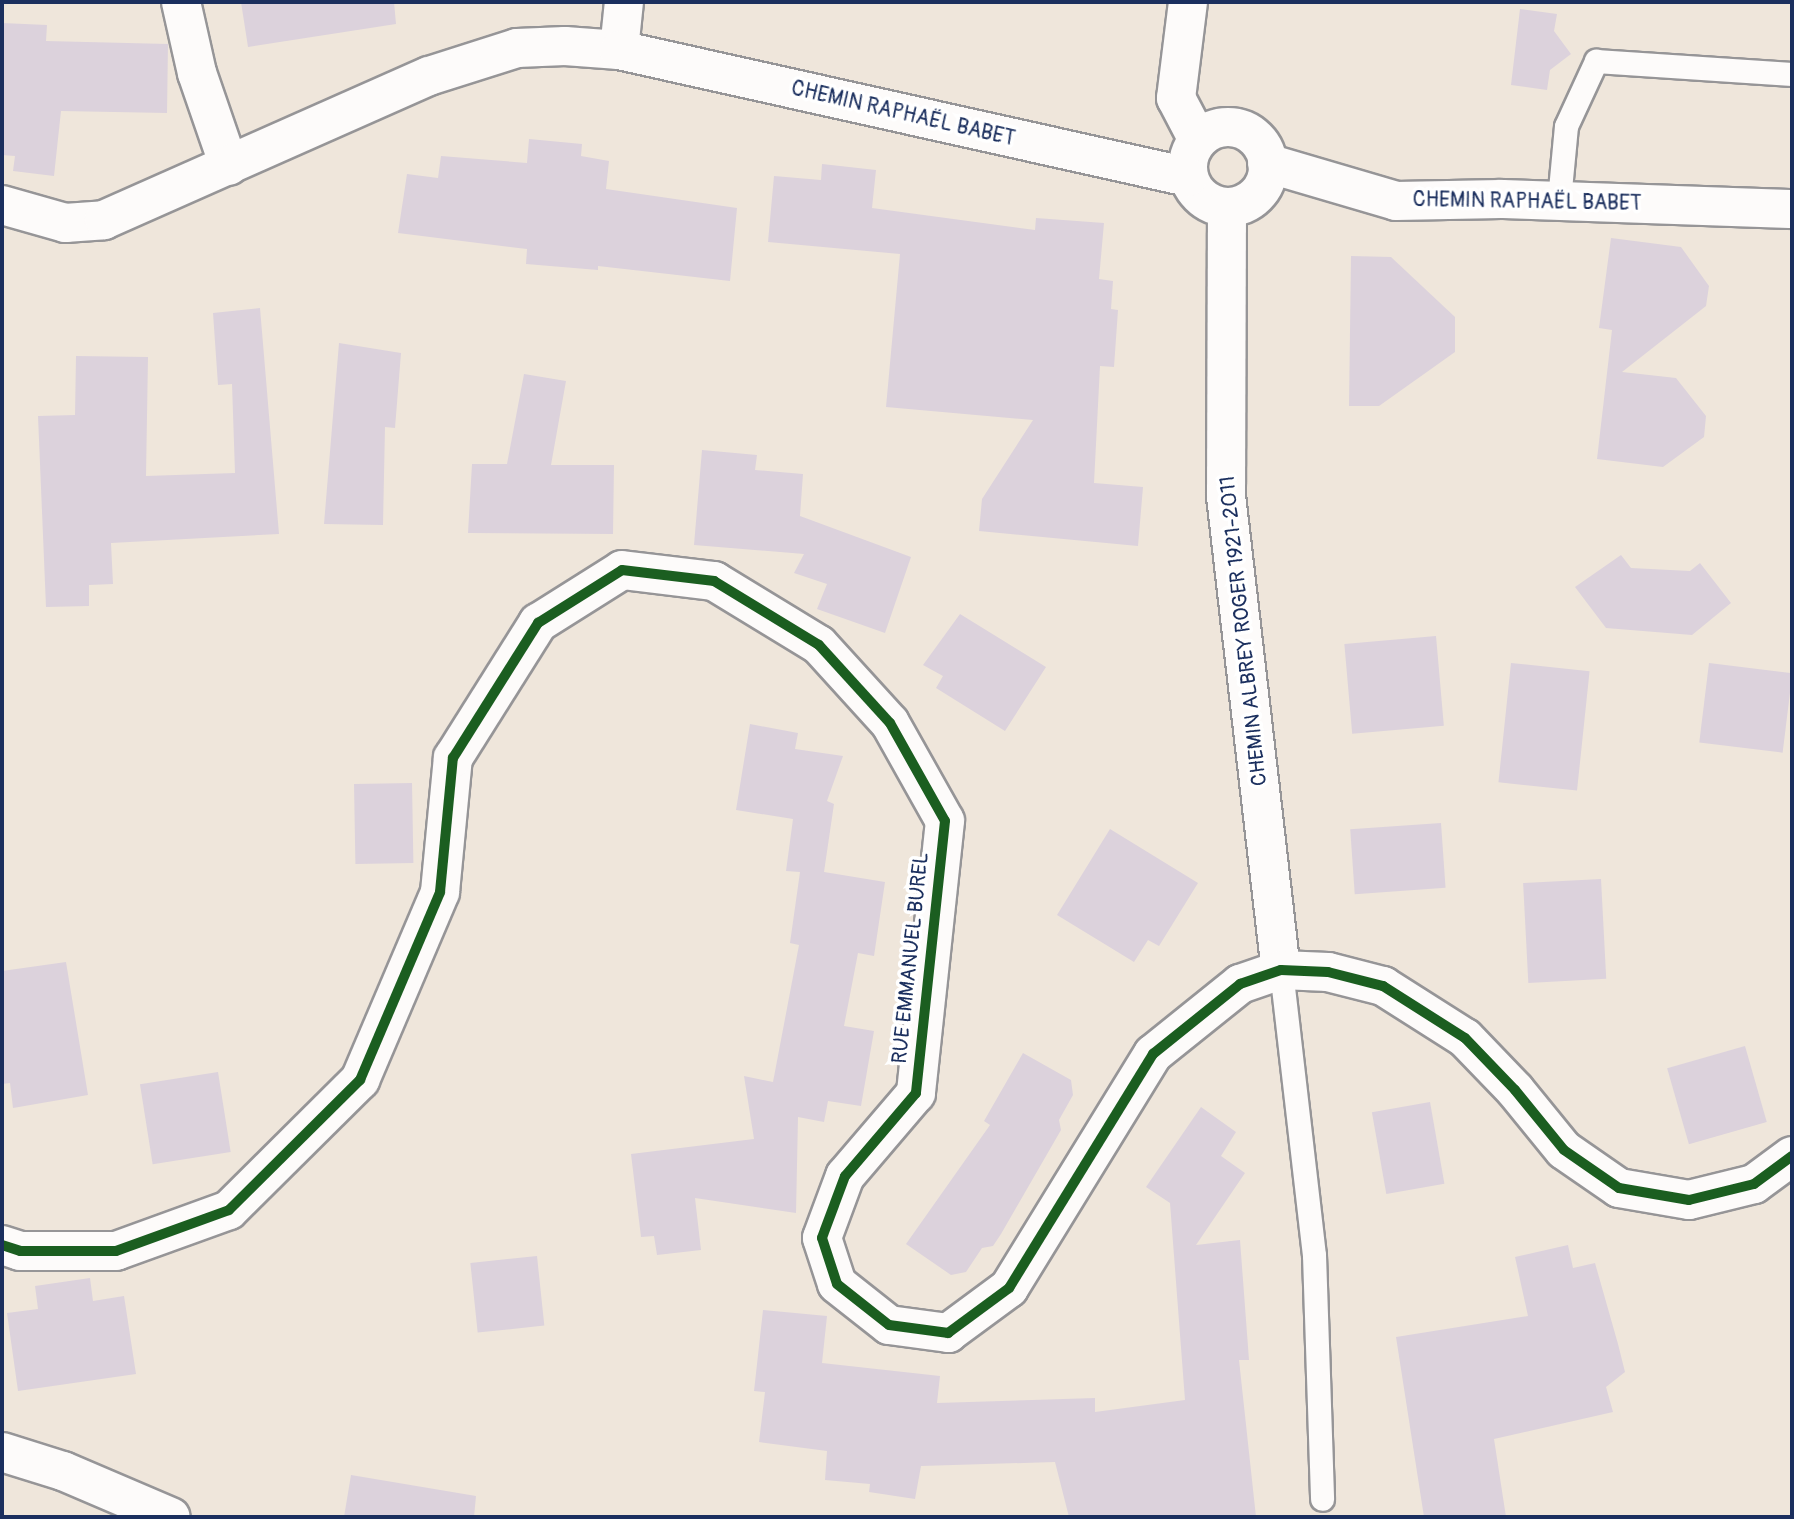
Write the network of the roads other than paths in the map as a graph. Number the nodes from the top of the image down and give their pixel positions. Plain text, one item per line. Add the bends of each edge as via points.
1 (181, 2) edge
2 (624, 2) edge
3 (1188, 2) edge
4 (619, 50) junction
5 (1792, 74) edge
6 (1198, 140) junction
7 (1267, 163) junction
8 (229, 166) junction
9 (1188, 177) junction
10 (1559, 201) junction
11 (2, 205) edge
12 (1227, 207) junction
13 (1792, 209) edge
14 (1281, 970) junction
15 (1792, 1156) edge
16 (2, 1245) edge
17 (2, 1452) edge
18 (1322, 1499) dead end
19 (171, 1517) edge

1 - 8 street via 197,73
2 - 4 street
3 - 6 street via 1176,98
4 - 8 street, CHEMIN RAPHAËL BABET via 516,48 429,76
4 - 9 street, CHEMIN RAPHAËL BABET
5 - 10 lane via 1597,61 1566,126
6 - 7 street via 1220,127 1233,127 1256,139
6 - 9 street via 1191,151
7 - 10 street, CHEMIN RAPHAËL BABET via 1396,201
7 - 12 street via 1266,176 1253,199
8 - 11 street, CHEMIN RAPHAËL BABET via 104,220 65,223
9 - 12 street via 1202,198
10 - 13 street, CHEMIN RAPHAËL BABET
12 - 14 street, CHEMIN ALBREY ROGER 1921-2011 via 1226,496
14 - 15 street, RUE EMMANUEL BUREL via 1328,972 1383,986 1465,1038 1563,1150 1619,1188 1689,1200 1754,1184
14 - 16 street, RUE EMMANUEL BUREL via 1240,984 1153,1054 1009,1288 948,1333 889,1325 837,1284 822,1238 845,1176 916,1093 945,821 890,723 819,645 714,581 622,570 538,623 453,758 440,892 360,1080 229,1210 116,1251 20,1251
14 - 18 lane via 1314,1255
17 - 19 street via 63,1471

